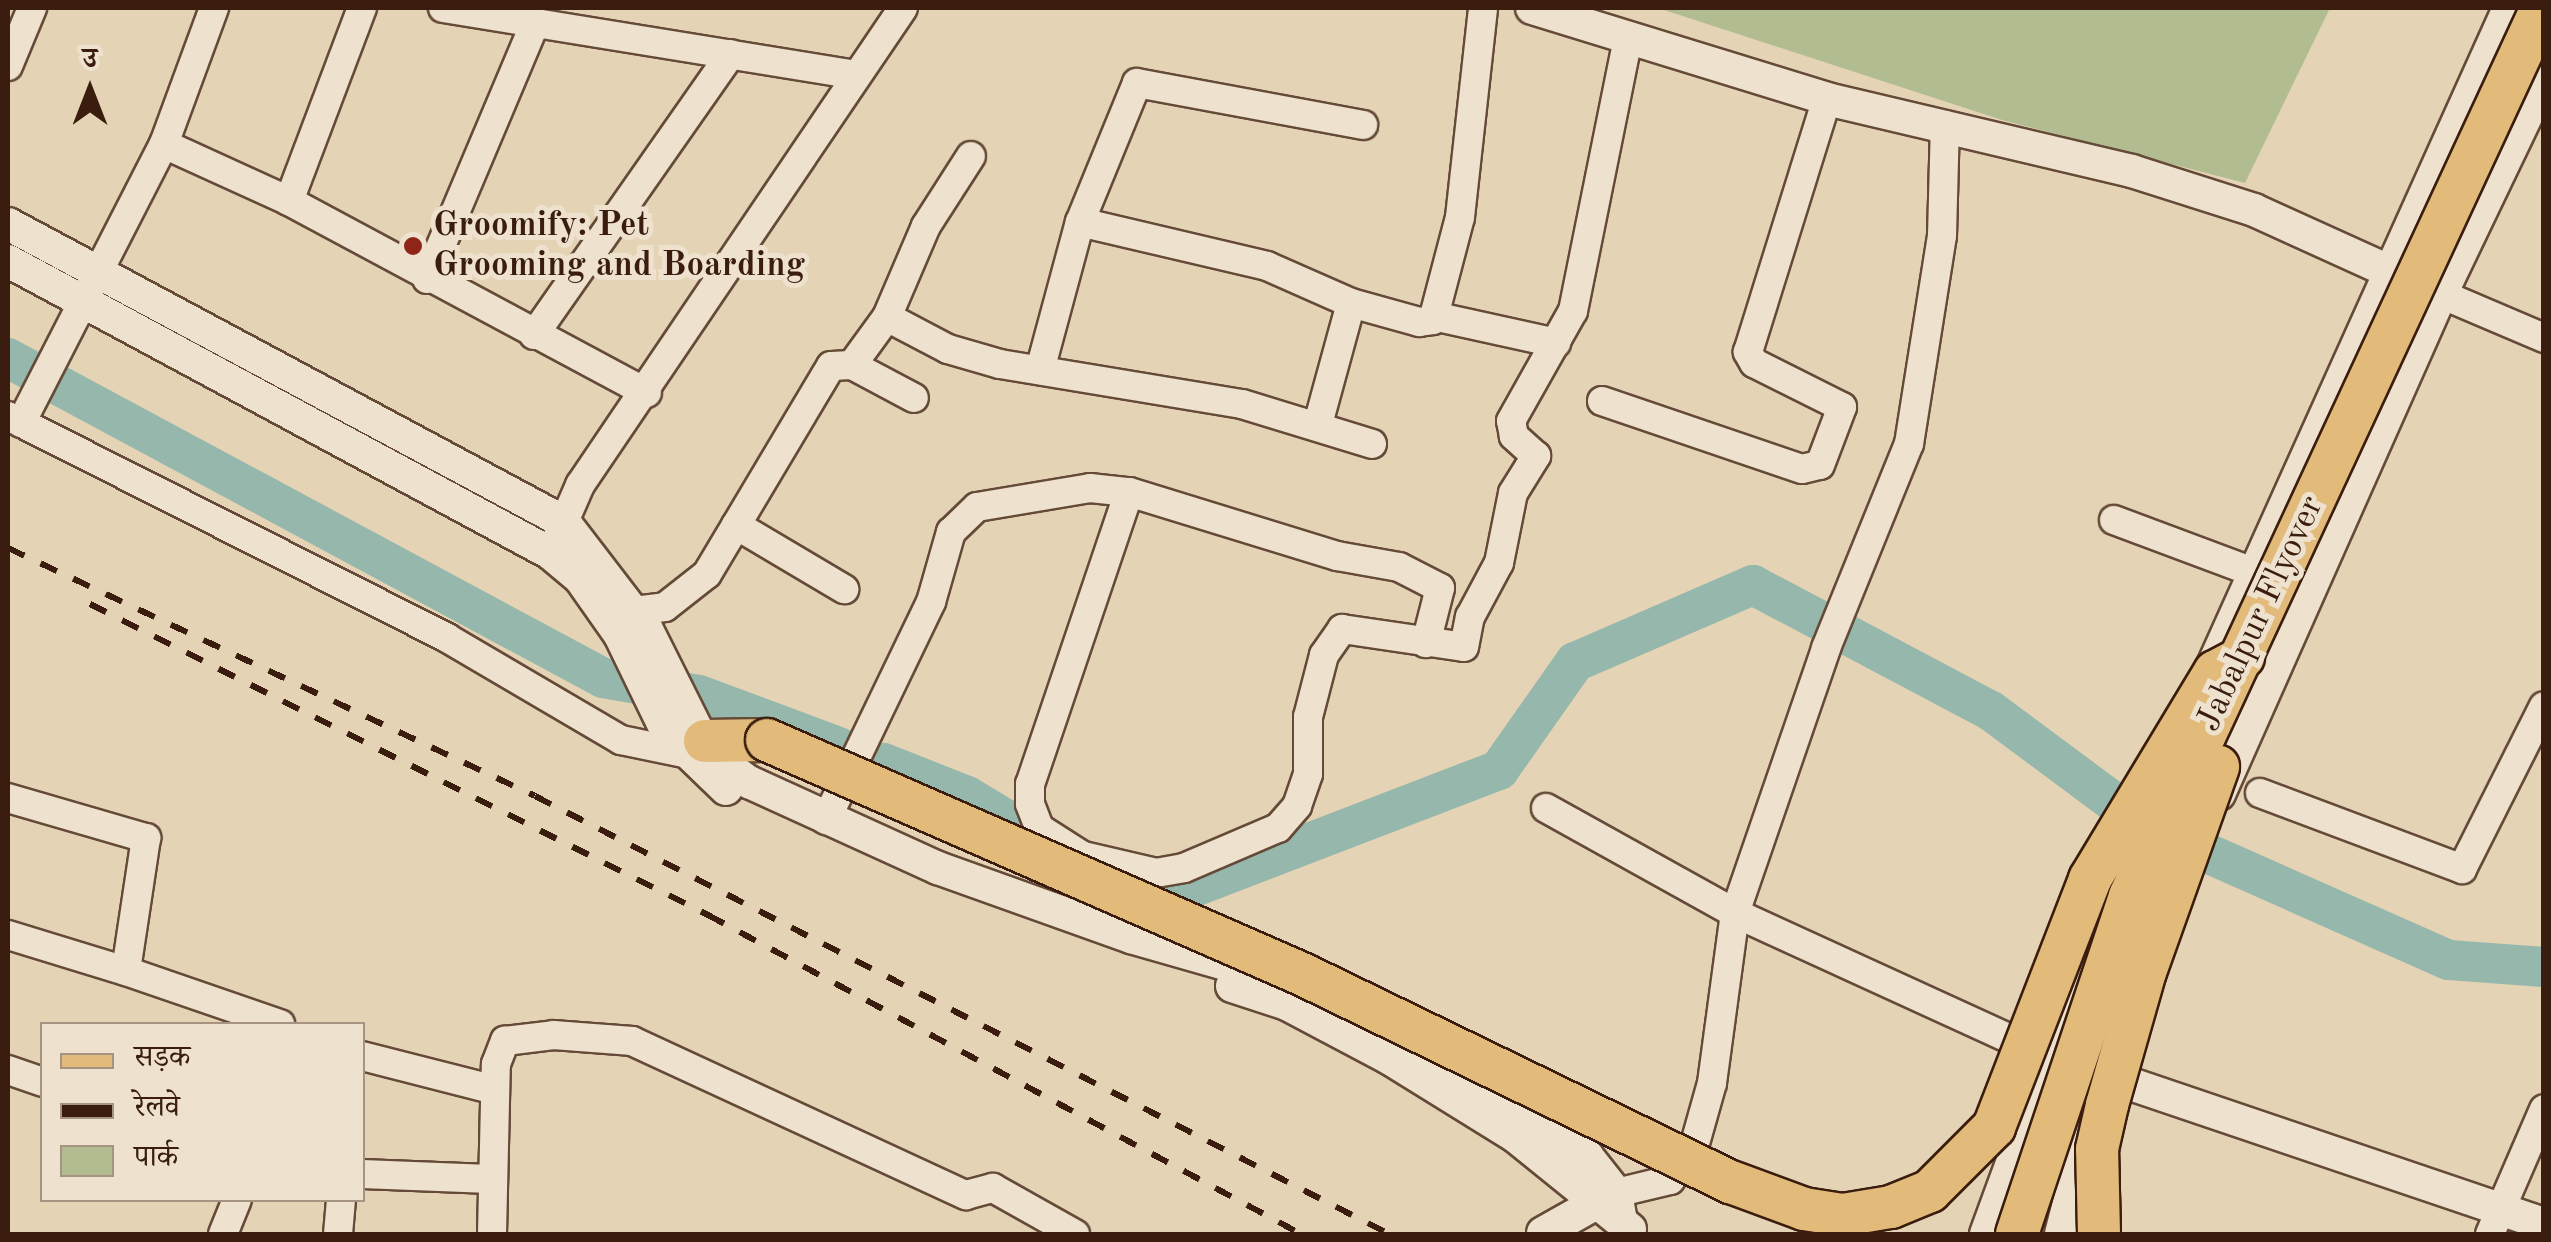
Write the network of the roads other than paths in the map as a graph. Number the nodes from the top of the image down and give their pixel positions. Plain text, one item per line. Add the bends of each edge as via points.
1 (32, 8) edge
2 (214, 8) edge
3 (362, 8) edge
4 (443, 8) edge
5 (903, 8) edge
6 (1483, 8) edge
7 (1532, 8) edge
8 (2509, 8) edge
9 (2542, 8) edge
10 (1590, 17) edge
11 (534, 26) junction
12 (1628, 39) junction
13 (731, 54) junction
14 (8, 60) edge
15 (857, 75) junction
16 (2544, 79) edge
17 (1827, 99) junction
18 (1363, 125) dead end
19 (1945, 125) junction
20 (164, 144) junction
21 (971, 156) dead end
22 (288, 201) junction
23 (1080, 222) junction
24 (8, 224) edge
25 (8, 261) edge
26 (98, 270) junction
27 (2387, 271) junction
28 (427, 279) junction
29 (2441, 294) junction
30 (84, 300) junction
31 (1351, 303) junction
32 (887, 317) junction
33 (1438, 317) junction
34 (534, 334) junction
35 (2544, 338) edge
36 (1556, 343) junction
37 (852, 365) junction
38 (1040, 370) junction
39 (647, 393) junction
40 (914, 398) dead end
41 (1602, 401) dead end
42 (20, 413) edge
43 (1318, 424) junction
44 (1372, 444) dead end
45 (1129, 492) junction
46 (2114, 520) dead end
47 (564, 522) junction
48 (736, 525) junction
49 (550, 553) junction
50 (2256, 574) junction
51 (844, 588) dead end
52 (634, 625) junction
53 (1426, 643) junction
54 (2245, 651) junction
55 (2544, 706) edge
56 (694, 743) junction
57 (2260, 793) dead end
58 (8, 798) edge
59 (1546, 808) dead end
60 (826, 820) junction
61 (1735, 913) junction
62 (8, 935) edge
63 (126, 971) junction
64 (274, 1022) edge
65 (2047, 1055) junction
66 (365, 1057) edge
67 (8, 1070) edge
68 (2102, 1076) junction
69 (40, 1081) edge
70 (491, 1089) junction
71 (2544, 1109) edge
72 (365, 1174) edge
73 (490, 1179) junction
74 (236, 1202) edge
75 (341, 1202) edge
76 (1616, 1213) edge
77 (2494, 1222) edge
78 (2544, 1224) edge
79 (1543, 1233) edge
80 (223, 1234) edge
81 (338, 1234) edge
82 (492, 1234) edge
83 (1076, 1234) edge
84 (1986, 1234) edge
85 (2017, 1234) edge
86 (2061, 1234) edge
87 (2098, 1234) edge

1 - 14 street
2 - 20 street
3 - 22 street
4 - 11 street
5 - 15 street
6 - 33 street via 1478,98
7 - 10 street
8 - 27 street
9 - 54 main road, Jabalpur Flyover, bridge
10 - 12 street
11 - 13 street
11 - 28 street
12 - 17 street
12 - 36 street via 1572,310
13 - 15 street
13 - 34 street
15 - 39 street
16 - 29 street
17 - 19 street
17 - 41 street via 1748,352 1754,364 1842,407 1820,465 1802,469
18 - 23 street via 1144,80 1134,88
19 - 27 street via 2132,171 2237,205
19 - 61 street via 1942,236 1908,444 1826,648
20 - 22 street
20 - 26 street
21 - 32 street via 926,226
22 - 28 street
23 - 31 street via 1267,266
23 - 38 street
24 - 26 street
25 - 30 street
26 - 30 street
26 - 47 street
27 - 29 street
27 - 50 street
28 - 34 street
29 - 35 street
29 - 68 street, bridge
30 - 42 street
30 - 49 street
31 - 33 street via 1419,322
31 - 43 street
32 - 37 street
32 - 38 street via 948,349
33 - 36 street
34 - 39 street
36 - 53 street via 1511,421 1514,436 1536,456 1513,493 1493,581 1470,617 1464,647
37 - 40 street
37 - 48 street via 831,366
38 - 43 street
39 - 47 street via 580,485
42 - 56 street via 447,638 607,733 648,750
43 - 44 street
45 - 53 street via 1429,577 1440,588
45 - 53 street via 1030,784 1039,828 1083,856 1156,873 1278,828 1298,806 1308,774 1308,717 1333,638 1348,627
45 - 60 street via 1031,495 962,515 931,602
46 - 50 street
47 - 49 street
47 - 52 street
48 - 51 street
48 - 52 street via 694,589
49 - 52 street
50 - 65 street via 2134,836
52 - 56 street
54 - 56 main road, bridge via 2215,672 2090,879 1994,1128 1930,1191 1891,1207 1843,1215 1804,1209 1731,1182 1304,975 768,740
54 - 85 main road, Jabalpur Flyover, bridge via 2130,896
54 - 87 main road, bridge via 2241,703 2145,972 2107,1105 2097,1149
55 - 57 street via 2462,869
56 - 60 street via 778,799
56 - 76 street via 704,776 798,830 1078,939 1286,1004 1515,1136
58 - 63 street via 146,838
59 - 61 street
60 - 76 street via 1132,938 1294,984 1540,1121 1587,1156
61 - 65 street
61 - 76 street via 1712,1083 1694,1148 1670,1180
62 - 63 street
63 - 64 street
65 - 68 street
65 - 84 street
66 - 70 street
67 - 69 street
68 - 77 street
68 - 86 street
70 - 73 street
70 - 83 street via 505,1041 554,1035 632,1041 966,1195 993,1188
71 - 77 street
72 - 73 street
73 - 82 street
74 - 80 street
75 - 81 street
76 - 79 street
77 - 78 street

